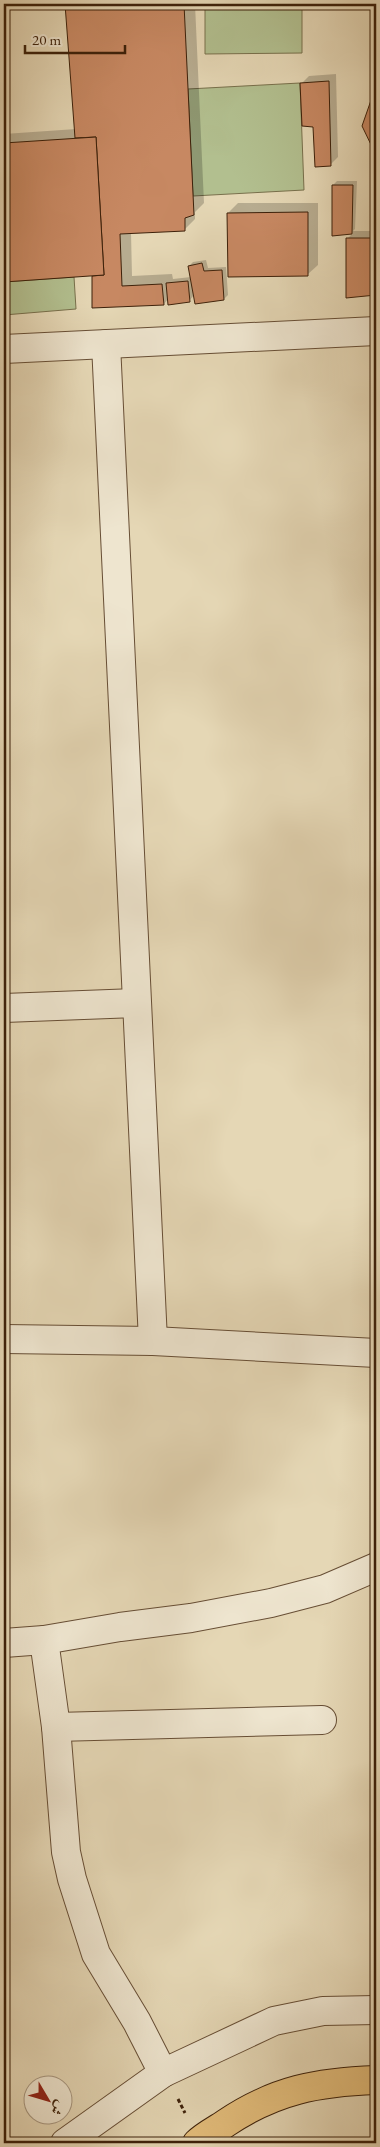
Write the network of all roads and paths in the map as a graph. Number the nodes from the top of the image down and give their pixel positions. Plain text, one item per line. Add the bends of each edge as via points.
1 (376, 330) edge
2 (106, 344) junction
3 (4, 349) edge
4 (136, 1003) junction
5 (4, 1008) edge
6 (4, 1339) edge
7 (153, 1341) junction
8 (376, 1353) edge
9 (376, 1567) edge
10 (44, 1640) junction
11 (4, 1643) edge
12 (322, 1720) dead end
13 (56, 1727) junction
14 (376, 2010) edge
15 (162, 2073) junction
16 (376, 2080) edge
17 (199, 2142) edge
18 (64, 2143) edge

1 - 2 street
2 - 3 street
2 - 4 street
4 - 5 street
4 - 7 street
6 - 7 street
7 - 8 street
9 - 10 street via 325,1589 271,1603
10 - 11 street
10 - 13 street
12 - 13 street
13 - 15 street via 66,1852 82,1915 96,1954 137,2022
14 - 15 street via 323,2010 274,2021
15 - 17 path
15 - 18 street
16 - 17 main road via 297,2088 247,2109

